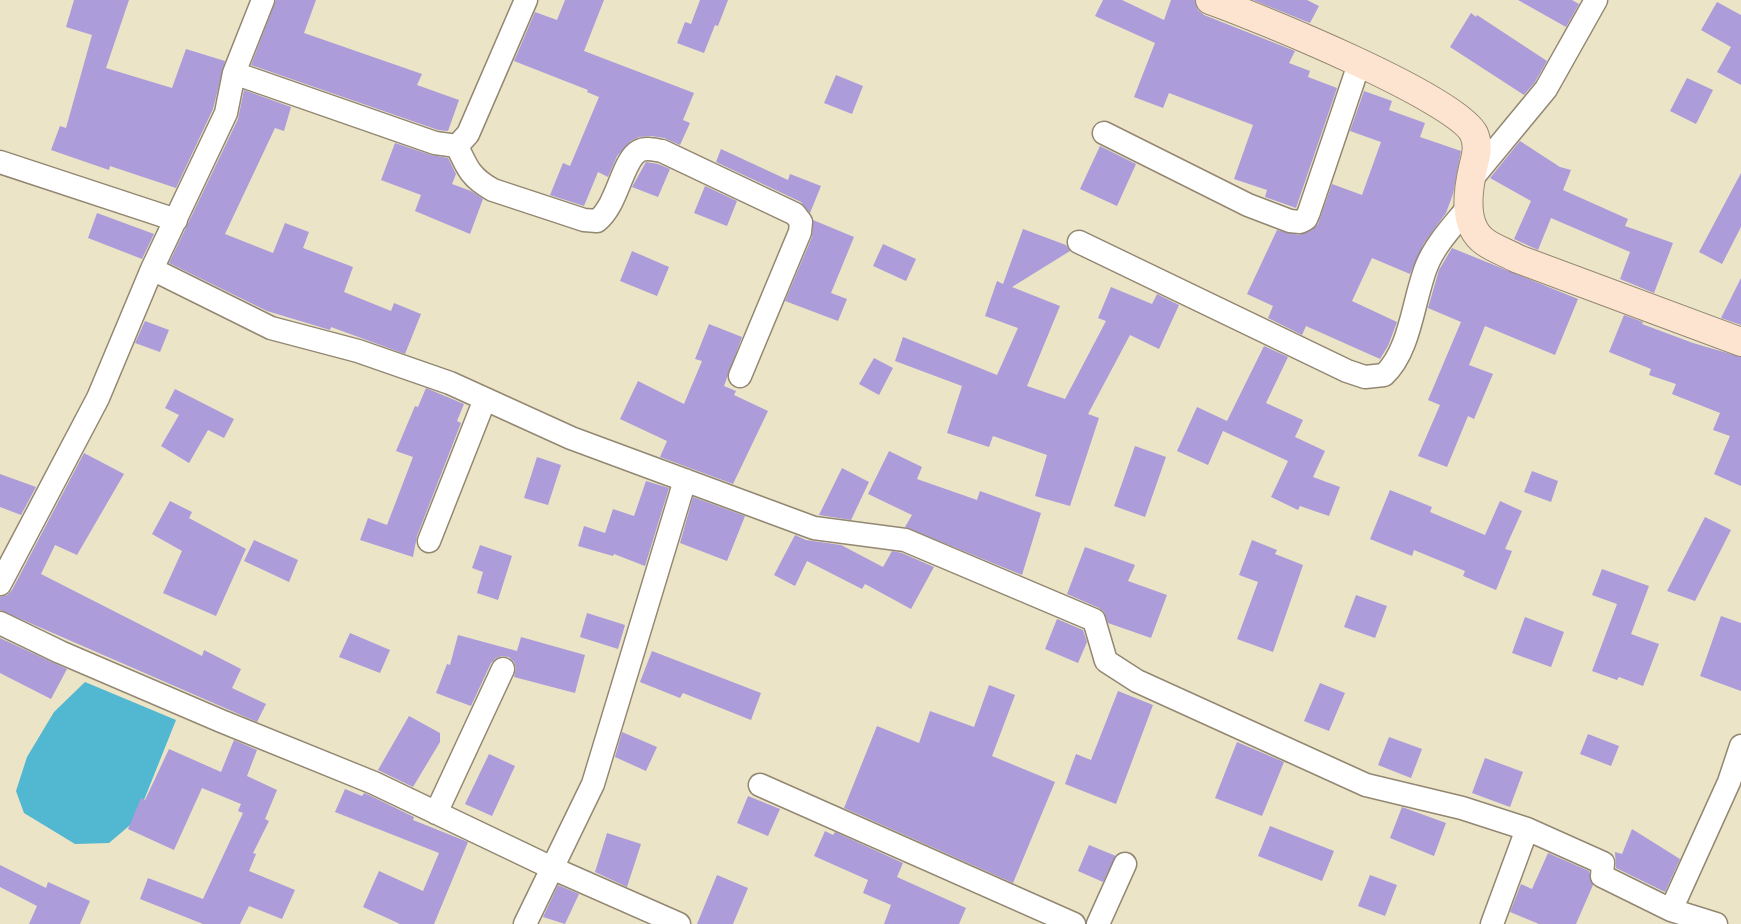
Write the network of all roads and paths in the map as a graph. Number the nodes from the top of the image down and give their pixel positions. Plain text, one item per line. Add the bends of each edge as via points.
1 (263, 0) edge
2 (526, 0) edge
3 (1210, 0) edge
4 (1596, 0) edge
5 (1359, 64) junction
6 (234, 73) junction
7 (1104, 133) dead end
8 (457, 146) junction
9 (0, 162) edge
10 (1470, 194) junction
11 (176, 220) junction
12 (1079, 242) dead end
13 (152, 269) junction
14 (1741, 342) edge
15 (740, 376) dead end
16 (485, 399) junction
17 (685, 480) junction
18 (429, 541) dead end
19 (0, 584) edge
20 (0, 623) edge
21 (503, 669) dead end
22 (1741, 746) edge
23 (760, 785) dead end
24 (436, 813) junction
25 (1527, 829) junction
26 (1125, 864) dead end
27 (552, 868) junction
28 (1671, 910) junction
29 (676, 923) edge
30 (524, 924) edge
31 (1074, 924) edge
32 (1098, 924) edge
33 (1492, 924) edge
34 (1716, 924) edge

1 - 6 street
2 - 8 street via 468,134
3 - 5 street
4 - 10 street via 1546,90
5 - 7 street via 1309,212 1300,222 1248,205
5 - 10 street via 1436,102 1463,120 1474,134 1478,150
6 - 8 street via 435,144
6 - 11 street via 226,113
8 - 15 street via 470,174 479,183 584,220 597,221 604,216 630,161 639,151 649,149 662,151 795,214 801,222 800,232
9 - 11 street
10 - 12 street via 1434,251 1398,358 1384,375 1366,377 1348,371
10 - 14 street via 1471,225 1483,241 1518,259
11 - 13 street
13 - 16 street via 272,328 358,351 450,383
13 - 19 street via 98,398
16 - 17 street via 571,438
16 - 18 street
17 - 25 street via 814,528 905,540 1094,620 1106,661 1137,681 1258,738 1366,785 1462,808
17 - 27 street via 593,784
20 - 24 street via 60,652 374,783
21 - 24 street
22 - 28 street via 1729,782
23 - 31 street
24 - 27 street
25 - 28 street via 1603,863 1602,876
25 - 33 street
26 - 32 street
27 - 29 street
27 - 30 street
28 - 34 street

